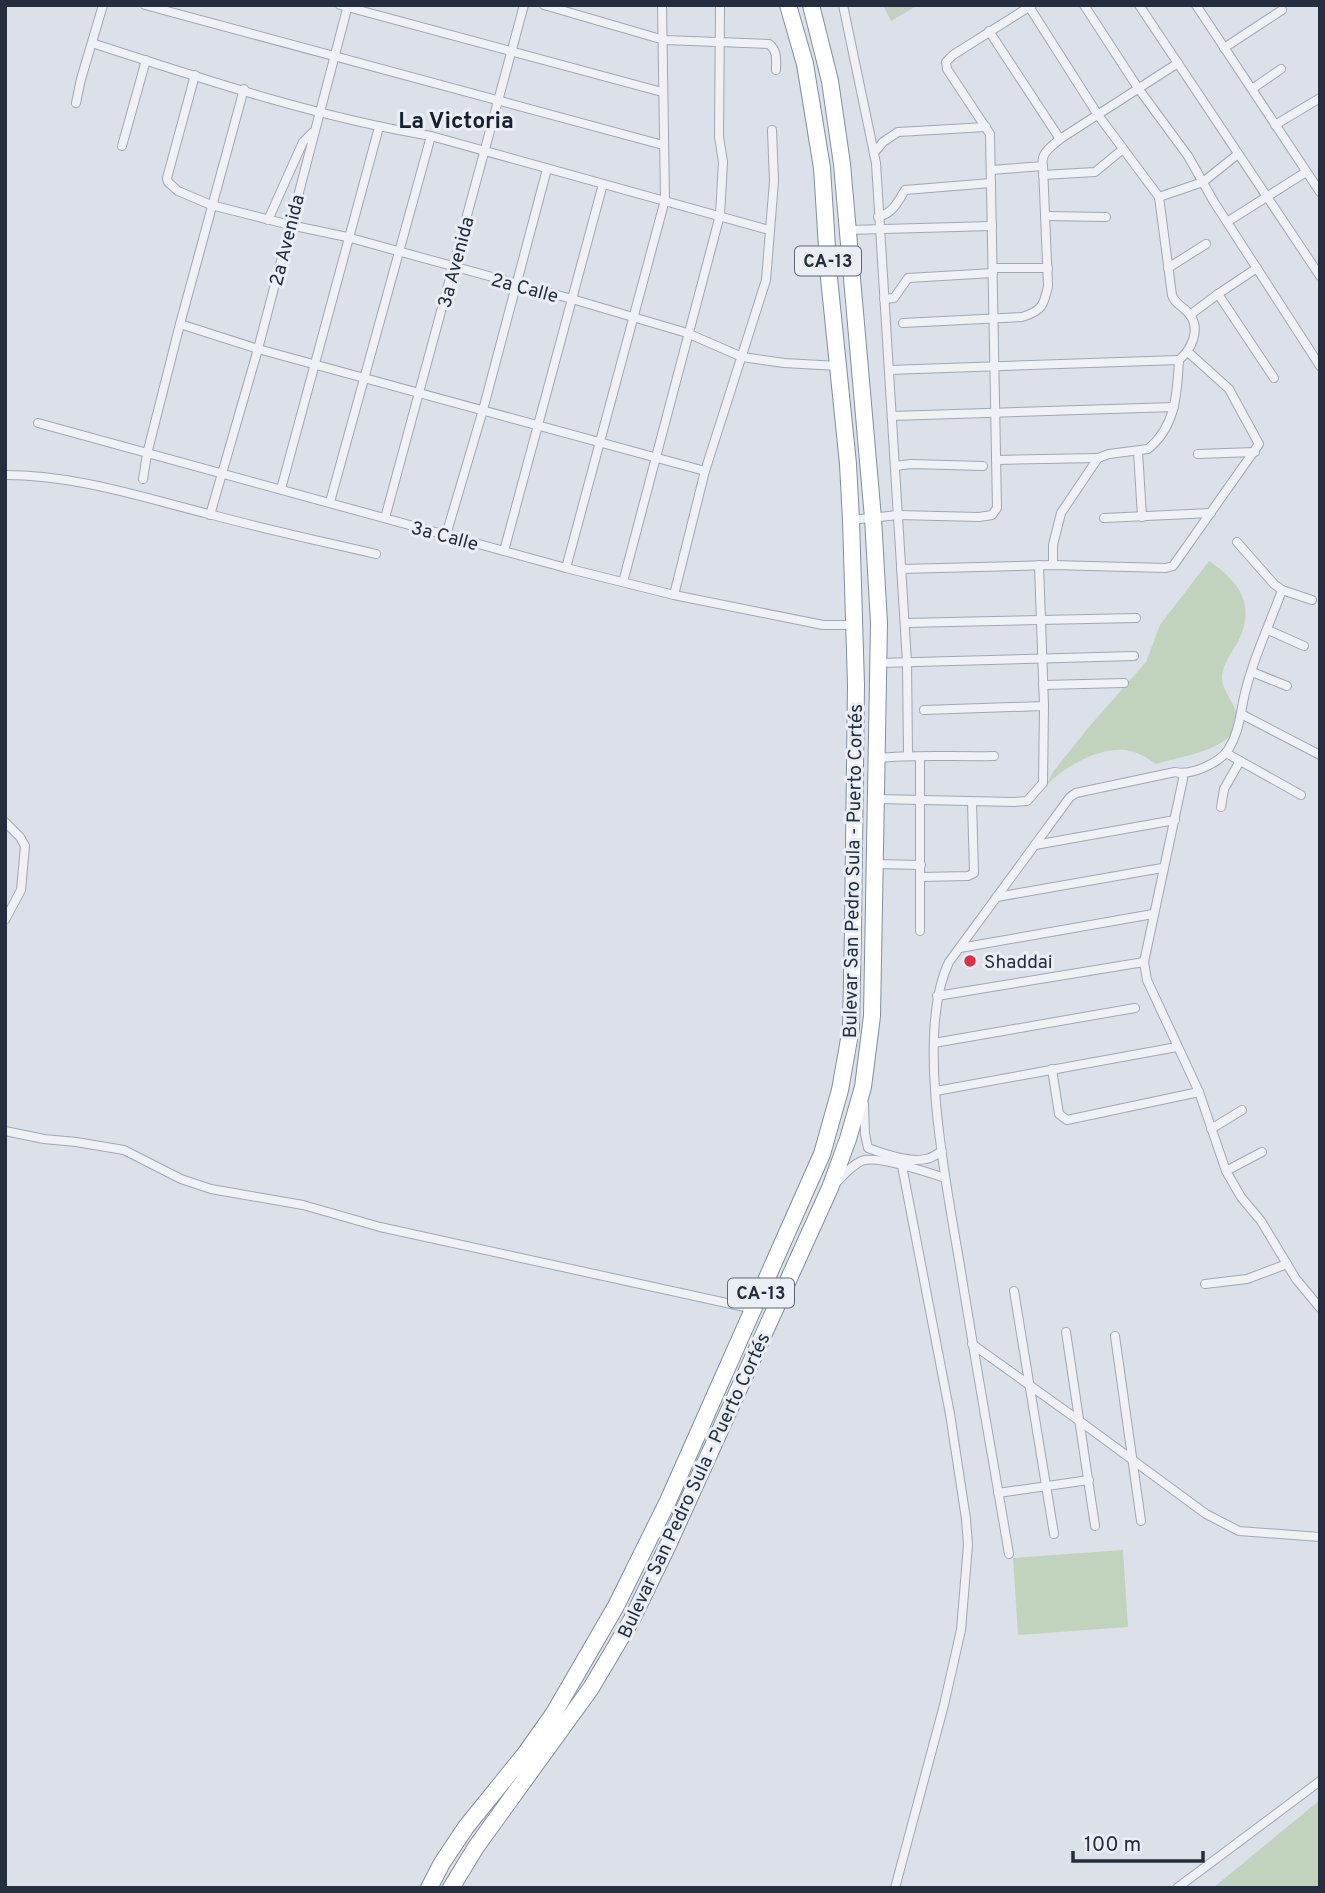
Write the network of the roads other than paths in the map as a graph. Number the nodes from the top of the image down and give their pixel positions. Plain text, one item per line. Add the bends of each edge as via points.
1 (103, 5) edge
2 (145, 5) edge
3 (524, 5) edge
4 (544, 5) edge
5 (581, 5) edge
6 (662, 5) edge
7 (720, 5) edge
8 (788, 5) edge
9 (811, 5) edge
10 (842, 5) edge
11 (1084, 5) edge
12 (1139, 5) edge
13 (345, 6) edge
14 (1030, 6) edge
15 (1200, 6) edge
16 (1282, 10) dead end
17 (578, 15) junction
18 (989, 31) junction
19 (664, 40) junction
20 (92, 43) junction
21 (720, 43) junction
22 (1224, 48) junction
23 (512, 51) junction
24 (334, 57) junction
25 (146, 60) junction
26 (1178, 63) junction
27 (1281, 69) dead end
28 (776, 70) dead end
29 (195, 75) junction
30 (1138, 88) junction
31 (244, 89) junction
32 (1252, 89) junction
33 (662, 92) junction
34 (498, 101) junction
35 (76, 103) dead end
36 (1318, 103) edge
37 (321, 111) junction
38 (1098, 115) junction
39 (1275, 125) junction
40 (379, 127) junction
41 (986, 127) junction
42 (772, 130) dead end
43 (313, 131) junction
44 (431, 136) junction
45 (1060, 139) junction
46 (663, 145) junction
47 (122, 146) dead end
48 (1123, 149) junction
49 (484, 151) junction
50 (874, 152) junction
51 (1238, 154) junction
52 (547, 169) junction
53 (992, 170) junction
54 (1043, 171) junction
55 (1306, 172) junction
56 (1203, 182) junction
57 (991, 183) junction
58 (603, 184) junction
59 (1320, 192) edge
60 (1159, 197) junction
61 (1267, 197) junction
62 (665, 200) junction
63 (211, 205) junction
64 (720, 215) junction
65 (1046, 216) junction
66 (878, 217) junction
67 (1106, 218) dead end
68 (268, 220) junction
69 (1227, 222) junction
70 (290, 225) junction
71 (992, 226) junction
72 (879, 229) junction
73 (769, 230) junction
74 (848, 230) junction
75 (347, 237) junction
76 (1206, 244) dead end
77 (397, 251) junction
78 (454, 268) junction
79 (1048, 268) junction
80 (1168, 268) junction
81 (1257, 268) junction
82 (993, 271) junction
83 (1320, 276) edge
84 (516, 285) junction
85 (1218, 294) junction
86 (572, 299) junction
87 (884, 299) junction
88 (1190, 315) junction
89 (634, 318) junction
90 (993, 320) junction
91 (903, 323) dead end
92 (180, 324) junction
93 (687, 333) junction
94 (258, 349) junction
95 (1188, 352) junction
96 (742, 357) junction
97 (1179, 360) junction
98 (314, 364) junction
99 (838, 366) junction
100 (1320, 366) edge
101 (994, 367) junction
102 (889, 370) junction
103 (362, 377) junction
104 (1274, 379) dead end
105 (420, 392) junction
106 (1174, 407) junction
107 (483, 410) junction
108 (995, 412) junction
109 (891, 416) junction
110 (38, 423) dead end
111 (538, 425) junction
112 (600, 442) junction
113 (1138, 451) junction
114 (1255, 452) junction
115 (148, 454) junction
116 (1198, 454) dead end
117 (656, 457) junction
118 (1098, 458) junction
119 (996, 460) junction
120 (983, 466) dead end
121 (895, 467) junction
122 (705, 471) junction
123 (223, 474) junction
124 (5, 475) edge
125 (144, 479) dead end
126 (281, 489) junction
127 (330, 502) junction
128 (1211, 513) junction
129 (210, 515) junction
130 (898, 515) junction
131 (1142, 517) junction
132 (385, 518) junction
133 (873, 518) junction
134 (1104, 518) dead end
135 (851, 520) junction
136 (446, 535) junction
137 (1237, 542) dead end
138 (504, 551) junction
139 (376, 554) dead end
140 (1039, 565) junction
141 (1053, 565) junction
142 (566, 568) junction
143 (901, 569) junction
144 (623, 582) junction
145 (1282, 590) junction
146 (674, 595) junction
147 (1312, 600) dead end
148 (1136, 618) dead end
149 (1040, 619) junction
150 (905, 623) junction
151 (856, 625) junction
152 (1268, 630) junction
153 (1304, 646) dead end
154 (1134, 656) dead end
155 (1042, 657) junction
156 (907, 662) junction
157 (878, 663) junction
158 (1252, 672) junction
159 (1124, 683) dead end
160 (1043, 685) junction
161 (1287, 686) dead end
162 (1044, 706) junction
163 (924, 710) dead end
164 (1242, 715) junction
165 (1226, 753) junction
166 (908, 755) junction
167 (1320, 755) edge
168 (994, 756) dead end
169 (920, 757) junction
170 (878, 758) junction
171 (1240, 761) junction
172 (1182, 773) junction
173 (1301, 795) dead end
174 (877, 799) junction
175 (922, 802) junction
176 (972, 802) junction
177 (1221, 807) dead end
178 (1175, 820) junction
179 (5, 822) edge
180 (1035, 845) junction
181 (876, 864) junction
182 (921, 864) junction
183 (1163, 868) junction
184 (921, 877) junction
185 (997, 897) junction
186 (1153, 914) junction
187 (5, 920) edge
188 (920, 931) dead end
189 (960, 948) junction
190 (1144, 962) junction
191 (937, 996) junction
192 (1135, 1008) dead end
193 (934, 1043) junction
194 (1177, 1046) junction
195 (1052, 1069) junction
196 (863, 1087) junction
197 (936, 1091) junction
198 (1199, 1092) junction
199 (1242, 1110) dead end
200 (1211, 1129) junction
201 (5, 1131) edge
202 (942, 1151) junction
203 (1262, 1152) dead end
204 (902, 1166) junction
205 (1226, 1171) junction
206 (945, 1178) junction
207 (830, 1188) junction
208 (1287, 1264) junction
209 (1205, 1284) dead end
210 (1014, 1291) dead end
211 (754, 1308) junction
212 (1320, 1308) edge
213 (1066, 1332) dead end
214 (1115, 1336) dead end
215 (972, 1344) junction
216 (750, 1364) junction
217 (1029, 1384) junction
218 (720, 1385) junction
219 (1081, 1422) junction
220 (720, 1430) junction
221 (1132, 1460) junction
222 (1089, 1480) junction
223 (1047, 1487) junction
224 (998, 1493) junction
225 (1141, 1521) dead end
226 (1096, 1526) dead end
227 (1054, 1534) dead end
228 (1320, 1537) edge
229 (1009, 1555) dead end
230 (1320, 1781) edge
231 (429, 1888) edge
232 (451, 1888) edge
233 (895, 1888) edge
234 (1177, 1888) edge

1 - 20 street
2 - 24 street
3 - 23 street, 3a Avenida
4 - 17 street
5 - 17 street
6 - 19 street
7 - 21 street
8 - 99 highway, Bulevar San Pedro Sula - Puerto Cortés / CA-13 via 805,64 822,168
9 - 74 highway, Bulevar San Pedro Sula - Puerto Cortés / CA-13 via 830,81
10 - 50 street
11 - 30 street
12 - 26 street
13 - 23 street
13 - 24 street, 2a Avenida
14 - 18 street
14 - 38 street
15 - 22 street
16 - 22 street
17 - 19 street
18 - 41 street via 946,62
18 - 45 street
19 - 21 street
19 - 33 street
20 - 25 street
20 - 35 street
21 - 28 street via 769,44 775,49
21 - 64 street
22 - 32 street
23 - 33 street
23 - 34 street, 3a Avenida
24 - 34 street
24 - 37 street, 2a Avenida
25 - 29 street
25 - 47 street
26 - 30 street
26 - 51 street
27 - 32 street
29 - 31 street
29 - 63 street, 2a Calle via 167,178 177,191
30 - 38 street
30 - 56 street
31 - 37 street
31 - 63 street
32 - 39 street
33 - 46 street
34 - 46 street
34 - 49 street, 3a Avenida
36 - 39 street
37 - 40 street
37 - 43 street, 2a Avenida
38 - 45 street
38 - 48 street
39 - 55 street
40 - 44 street
40 - 75 street
41 - 50 street via 898,132
41 - 53 street
42 - 73 street via 774,181
43 - 68 street via 303,142
43 - 70 street, 2a Avenida
44 - 49 street
44 - 77 street
45 - 54 street via 1041,158
46 - 62 street
48 - 54 street via 1095,172
48 - 60 street
49 - 52 street
49 - 78 street, 3a Avenida
50 - 66 street
51 - 56 street
51 - 61 street
52 - 58 street
52 - 84 street
53 - 54 street
53 - 57 street
54 - 65 street
55 - 59 street
55 - 61 street
56 - 60 street
56 - 69 street
57 - 66 street via 905,190 894,209
57 - 71 street
58 - 62 street
58 - 86 street
60 - 80 street
61 - 69 street
61 - 83 street
62 - 64 street
62 - 89 street
63 - 68 street, 2a Calle
63 - 92 street
64 - 73 street
64 - 93 street
65 - 67 street
65 - 79 street
66 - 72 street
68 - 70 street, 2a Calle
69 - 81 street
70 - 75 street, 2a Calle
70 - 94 street, 2a Avenida
71 - 72 street
71 - 82 street
72 - 74 street
72 - 87 street
73 - 96 street via 766,280
74 - 133 highway, Bulevar San Pedro Sula - Puerto Cortés / CA-13
75 - 77 street, 2a Calle
75 - 98 street
76 - 80 street
77 - 78 street, 2a Calle
77 - 103 street
78 - 84 street, 2a Calle
78 - 105 street, 3a Avenida
79 - 82 street
79 - 90 street via 1044,303 1035,313
80 - 88 street via 1174,301
81 - 85 street
81 - 100 street
82 - 87 street via 908,278 894,298
82 - 90 street
84 - 86 street, 2a Calle
84 - 107 street
85 - 88 street
85 - 104 street
86 - 89 street, 2a Calle
86 - 111 street
87 - 102 street
88 - 95 street via 1194,336
89 - 93 street, 2a Calle
89 - 112 street
90 - 91 street
90 - 101 street
92 - 94 street
92 - 115 street
93 - 96 street, 2a Calle
93 - 117 street
94 - 98 street
94 - 123 street, 2a Avenida
95 - 97 street
95 - 114 street via 1229,389 1259,444
96 - 99 street, 2a Calle
96 - 122 street
97 - 101 street
97 - 106 street
98 - 103 street
98 - 126 street
99 - 135 highway, Bulevar San Pedro Sula - Puerto Cortés / CA-13
101 - 102 street
101 - 108 street
102 - 109 street
103 - 105 street
103 - 127 street
105 - 107 street
105 - 132 street, 3a Avenida
106 - 108 street
106 - 113 street via 1160,438 1149,449
107 - 111 street
107 - 136 street
108 - 109 street
108 - 119 street
109 - 121 street
110 - 115 street, 3a Calle
111 - 112 street
111 - 138 street
112 - 117 street
112 - 142 street
113 - 118 street
113 - 131 street
114 - 116 street
114 - 128 street
115 - 123 street, 3a Calle
115 - 125 street
117 - 122 street
117 - 144 street
118 - 119 street
118 - 141 street via 1061,513
119 - 130 street via 997,508 992,515
120 - 121 street
121 - 130 street
122 - 146 street
123 - 126 street, 3a Calle
123 - 129 street, 2a Avenida
124 - 129 street via 79,481
126 - 127 street, 3a Calle
127 - 132 street, 3a Calle
128 - 131 street
128 - 141 street via 1178,560 1166,568
129 - 139 street
130 - 133 street
130 - 143 street
131 - 134 street
132 - 136 street, 3a Calle
133 - 135 street
133 - 157 highway, Bulevar San Pedro Sula - Puerto Cortés / CA-13
135 - 151 highway, Bulevar San Pedro Sula - Puerto Cortés / CA-13
136 - 138 street, 3a Calle
137 - 145 street
138 - 142 street, 3a Calle
140 - 141 street
140 - 143 street
140 - 149 street
142 - 144 street, 3a Calle
143 - 150 street
144 - 146 street, 3a Calle
145 - 147 street
145 - 152 street
146 - 151 street, 3a Calle via 823,625
148 - 149 street
149 - 150 street
149 - 155 street
150 - 156 street
151 - 211 highway, Bulevar San Pedro Sula - Puerto Cortés / CA-13 via 851,1028 822,1154
152 - 153 street
152 - 158 street
154 - 155 street
155 - 156 street
155 - 160 street
156 - 157 street
156 - 166 street
157 - 170 highway, Bulevar San Pedro Sula - Puerto Cortés / CA-13
158 - 161 street
158 - 164 street
159 - 160 street
160 - 162 street
162 - 163 street
162 - 176 street via 1043,783 1036,793 1027,801
164 - 165 street
164 - 167 street
165 - 171 street
165 - 172 street via 1205,767
166 - 169 street
166 - 170 street
168 - 169 street
169 - 175 street
170 - 174 highway, Bulevar San Pedro Sula - Puerto Cortés / CA-13
171 - 173 street
171 - 177 street via 1224,789
172 - 178 street
172 - 180 street via 1076,793
174 - 175 street
174 - 181 highway, Bulevar San Pedro Sula - Puerto Cortés / CA-13
175 - 176 street
175 - 182 street
176 - 184 street via 974,873
178 - 180 street
178 - 183 street
179 - 187 street via 24,846 20,890
180 - 185 street
181 - 182 street
181 - 196 highway, Bulevar San Pedro Sula - Puerto Cortés / CA-13 via 872,1016
182 - 184 street
183 - 185 street
183 - 186 street
184 - 188 street
185 - 189 street
186 - 189 street
186 - 190 street
189 - 191 street
190 - 191 street
190 - 194 street via 1151,990
191 - 193 street
192 - 193 street
193 - 197 street
194 - 195 street
194 - 198 street
195 - 197 street
195 - 198 street via 1059,1114 1067,1121
196 - 202 street via 869,1148 925,1160
196 - 207 highway, Bulevar San Pedro Sula - Puerto Cortés / CA-13
197 - 202 street
198 - 200 street
199 - 200 street
200 - 205 street
201 - 211 street via 124,1150 211,1189 303,1205 380,1227
202 - 206 street
203 - 205 street
204 - 206 street
204 - 207 street via 865,1160
204 - 233 street via 950,1415 968,1545 961,1630
205 - 208 street
206 - 215 street
207 - 216 highway, Bulevar San Pedro Sula - Puerto Cortés / CA-13
208 - 209 street via 1247,1279
208 - 212 street
210 - 217 street
211 - 216 highway via 755,1324 734,1372 741,1373
211 - 218 highway, Bulevar San Pedro Sula - Puerto Cortés / CA-13
213 - 219 street
214 - 221 street
215 - 217 street
215 - 224 street
216 - 220 highway, Bulevar San Pedro Sula - Puerto Cortés / CA-13
217 - 219 street
217 - 223 street
218 - 220 highway via 728,1376 735,1380 719,1418
218 - 231 highway, Bulevar San Pedro Sula - Puerto Cortés / CA-13 via 646,1548 593,1647 554,1713 466,1826
219 - 221 street
219 - 222 street
220 - 232 highway, Bulevar San Pedro Sula - Puerto Cortés / CA-13 via 612,1654
221 - 225 street
221 - 228 street via 1206,1514 1239,1531
222 - 223 street
222 - 226 street
223 - 224 street
223 - 227 street
224 - 229 street
230 - 234 street

